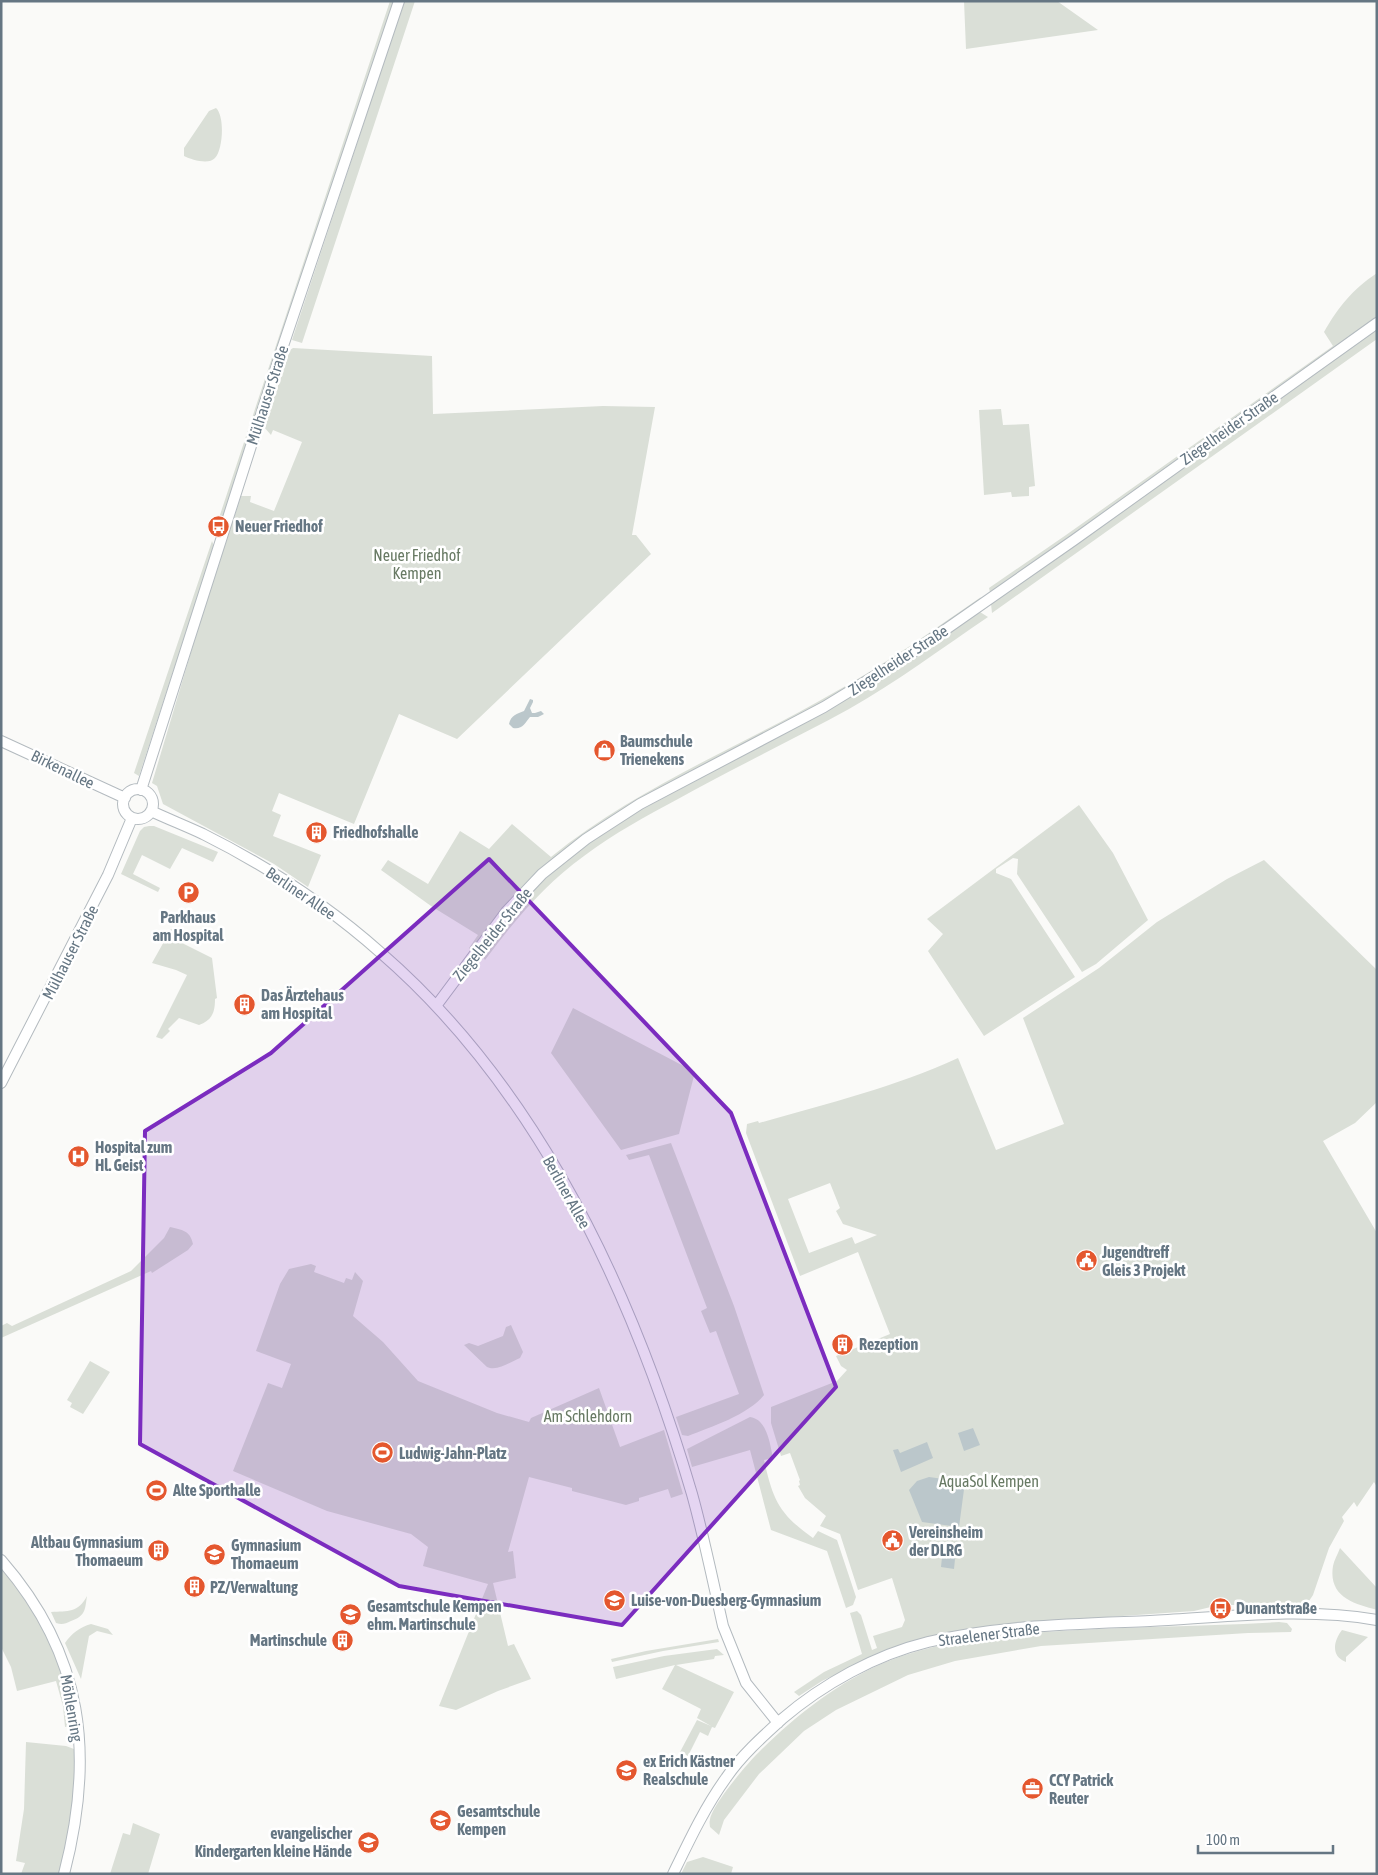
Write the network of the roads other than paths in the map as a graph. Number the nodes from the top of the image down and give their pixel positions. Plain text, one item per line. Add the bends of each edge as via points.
1 (399, 1) edge
2 (1377, 323) edge
3 (1, 741) edge
4 (142, 790) junction
5 (125, 798) junction
6 (151, 810) junction
7 (132, 818) junction
8 (436, 1006) junction
9 (1, 1082) edge
10 (1, 1560) edge
11 (1377, 1620) edge
12 (778, 1723) junction
13 (64, 1874) edge
14 (674, 1874) edge

1 - 4 street, Mülhauser Straße via 236,489
2 - 8 street, Ziegelheider Straße via 909,655 824,706 640,804 586,839 542,874 506,912
3 - 5 street, Birkenallee
4 - 5 street via 132,791
4 - 6 street via 151,798
5 - 7 street via 123,807
6 - 7 street via 141,819
6 - 8 street, Berliner Allee via 228,847 311,899 379,951
7 - 9 street, Mülhauser Straße via 108,875
8 - 12 street, Berliner Allee via 493,1073 525,1120 573,1201 630,1315 692,1496 723,1626 746,1683
10 - 13 street, Möhlenring via 45,1620 62,1656 74,1697 79,1737 79,1787 74,1831
11 - 12 street, Straelener Straße via 1287,1615 1078,1624 970,1634 926,1642 872,1662 814,1695
12 - 14 street, Straelener Straße via 727,1776

